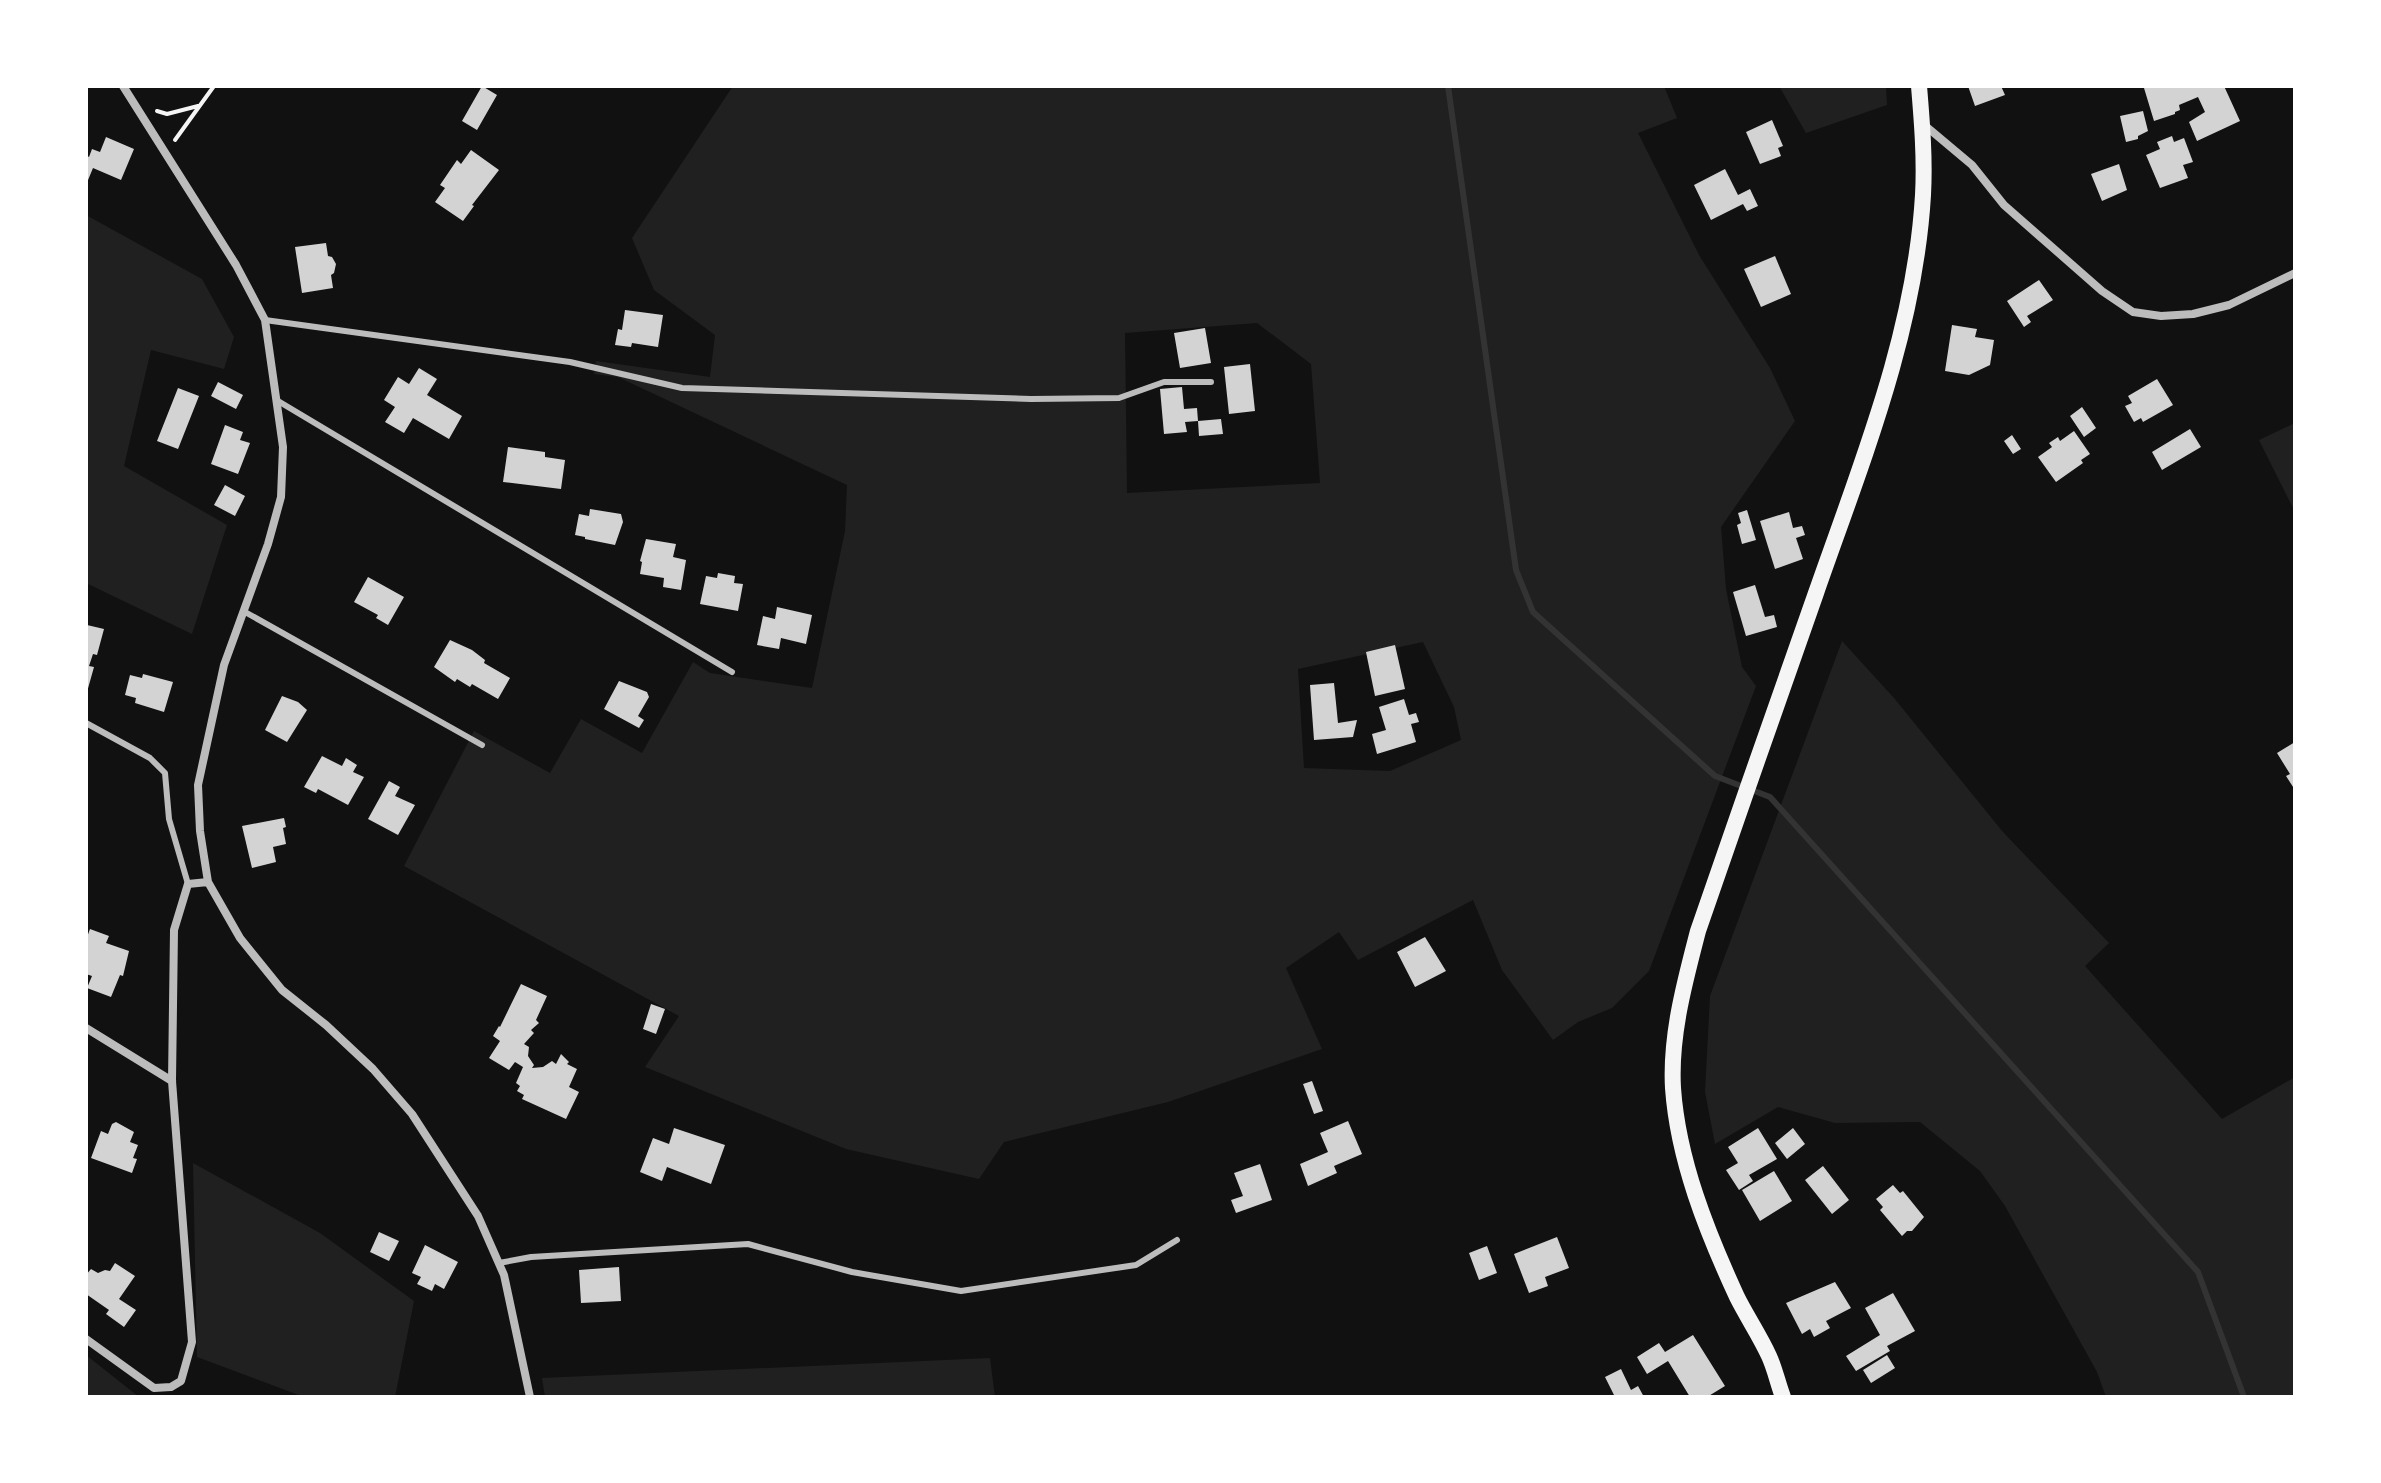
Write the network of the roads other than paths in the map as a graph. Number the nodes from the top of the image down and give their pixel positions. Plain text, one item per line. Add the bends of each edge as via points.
1 (1919, 86) edge
2 (126, 90) edge
3 (1922, 122) junction
4 (2295, 273) edge
5 (265, 320) junction
6 (1211, 382) dead end
7 (278, 401) junction
8 (245, 612) junction
9 (732, 672) dead end
10 (86, 723) edge
11 (482, 745) dead end
12 (208, 882) junction
13 (188, 884) junction
14 (86, 1028) edge
15 (172, 1081) junction
16 (1177, 1240) dead end
17 (499, 1263) junction
18 (86, 1339) edge
19 (530, 1397) edge
20 (1783, 1397) edge

1 - 3 main road
2 - 5 street
3 - 4 street via 1972,165 2004,205 2133,312 2193,314 2229,305
3 - 20 main road via 1923,197 1914,273 1894,360 1698,931 1682,992 1673,1087 1681,1141 1696,1197 1737,1297 1770,1357
5 - 6 lane via 570,362 682,388 1031,399 1119,398 1164,382
5 - 7 street
7 - 8 street via 281,497
7 - 9 lane
8 - 11 lane
8 - 12 street via 224,665 198,785
10 - 13 lane via 150,758 165,773 169,819
12 - 13 street
12 - 17 street via 240,938 282,990 373,1069 412,1114 478,1216
13 - 15 street via 174,930
14 - 15 street
15 - 18 street via 192,1342 181,1381 154,1388
16 - 17 lane via 1136,1265 961,1291 852,1272 748,1244
17 - 19 street

